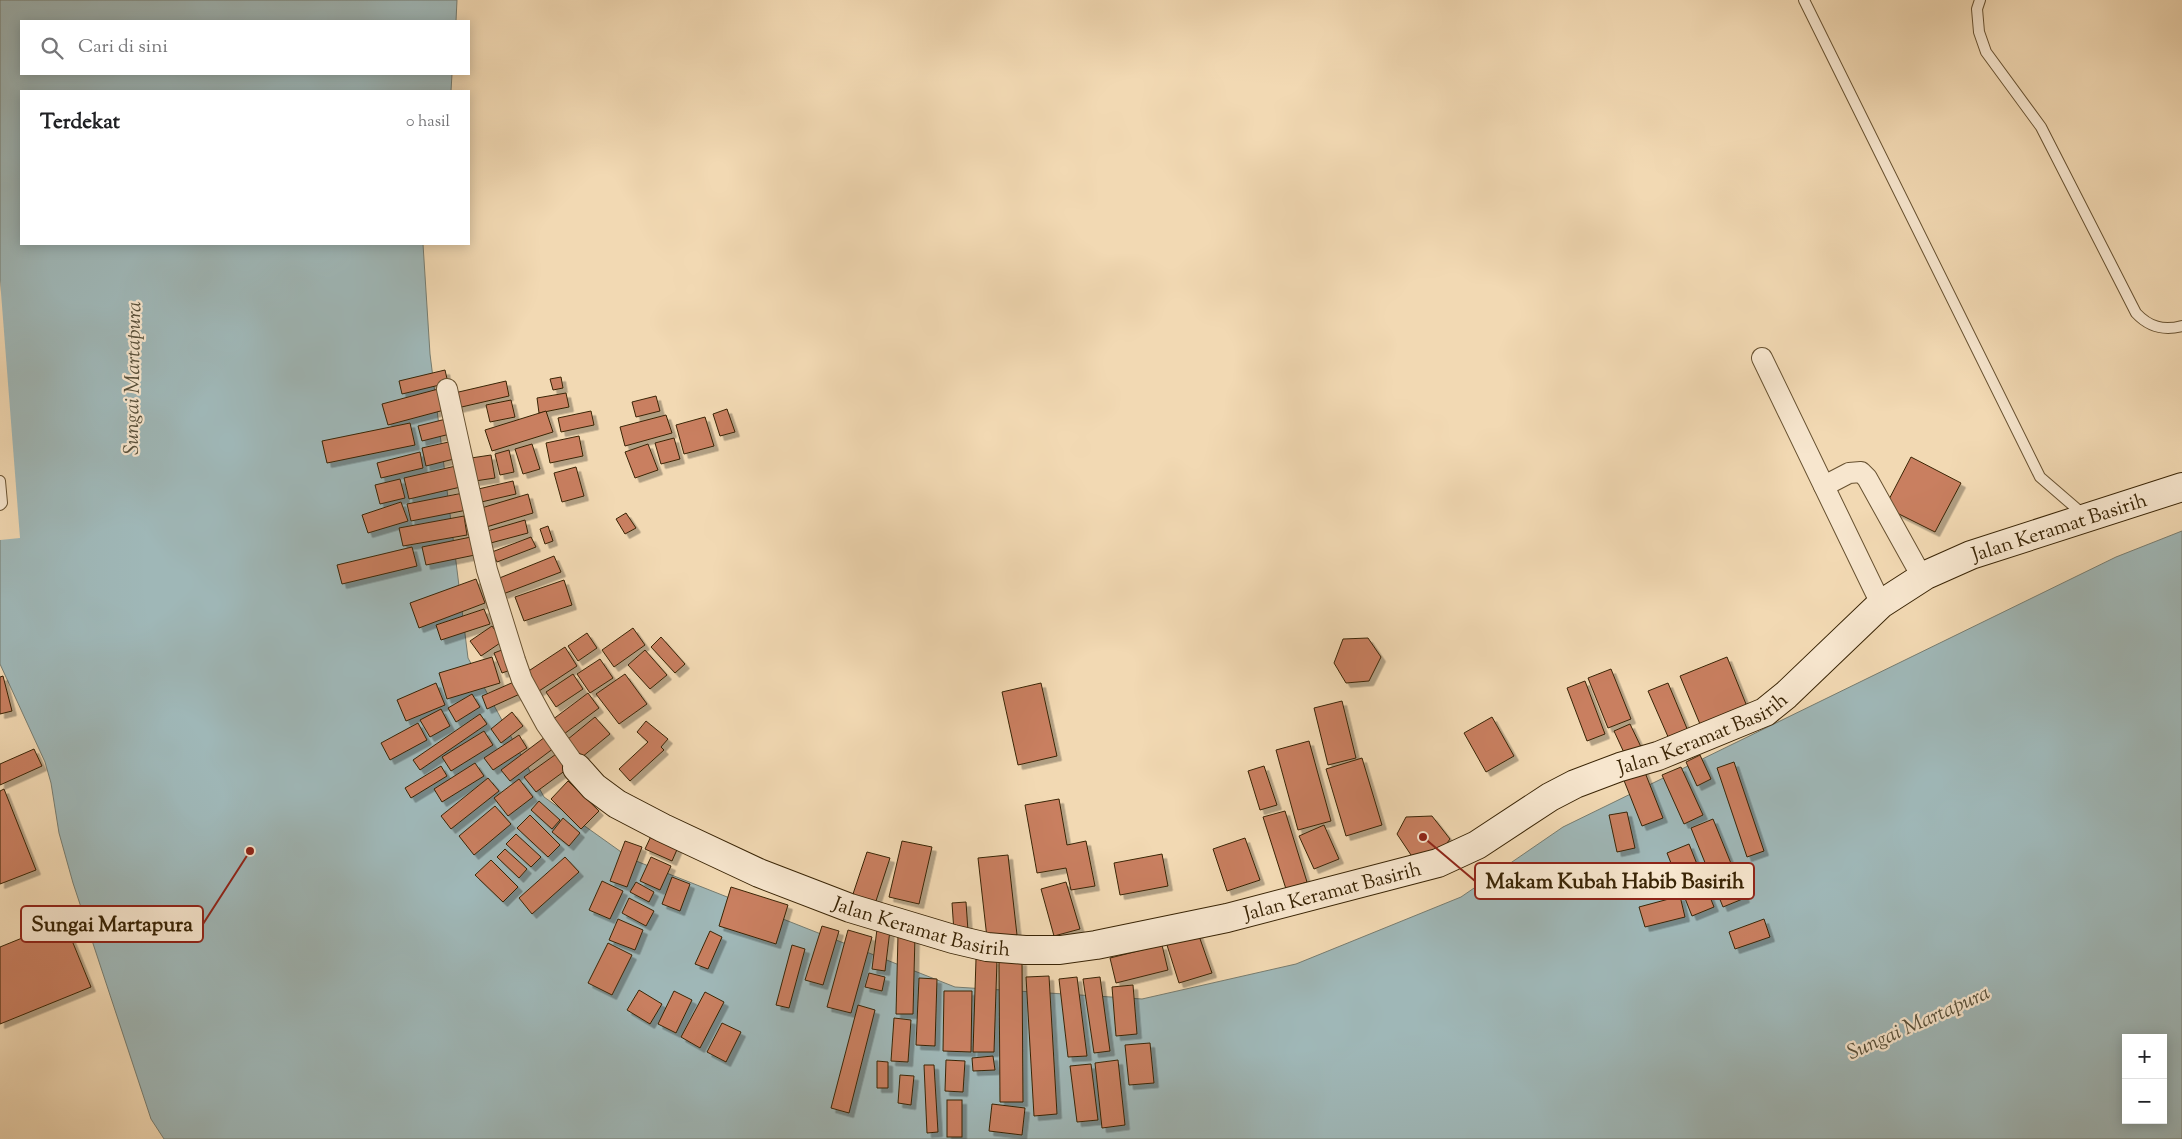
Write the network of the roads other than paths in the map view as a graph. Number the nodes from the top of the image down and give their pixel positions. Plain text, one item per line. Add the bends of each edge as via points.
1 (1804, 0) edge
2 (1980, 0) edge
3 (2182, 326) edge
4 (1762, 358) dead end
5 (447, 389) dead end
6 (0, 481) edge
7 (1824, 486) junction
8 (2182, 487) edge
9 (0, 505) edge
10 (2086, 518) junction
11 (1922, 577) junction
12 (1881, 604) junction
13 (576, 768) joint

1 - 10 lane via 2040,477
2 - 3 lane via 1977,9 1979,32 1986,52 2041,127 2136,313 2143,321 2163,329
4 - 7 street
5 - 13 street via 487,570 515,660 546,724
6 - 9 lane
7 - 11 street via 1848,473 1861,472
7 - 12 street
8 - 10 street, Jalan Keramat Basirih
10 - 11 street, Jalan Keramat Basirih via 1971,554
11 - 12 street, Jalan Keramat Basirih
12 - 13 street, Jalan Keramat Basirih via 1765,712 1658,756 1575,784 1477,845 1438,863 1227,918 1060,950 987,947 850,908 759,873 662,828 617,804

